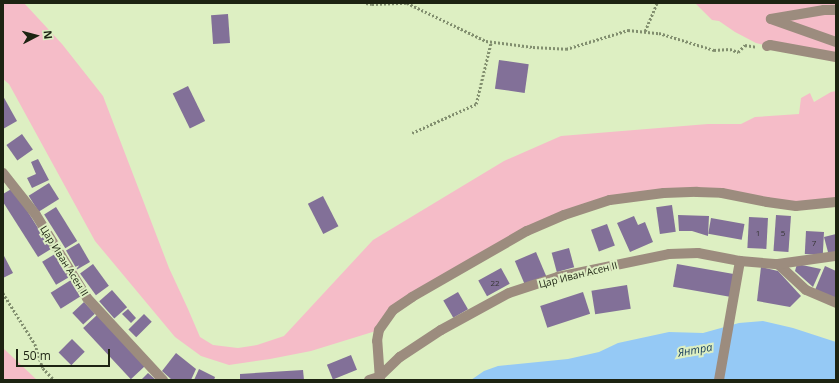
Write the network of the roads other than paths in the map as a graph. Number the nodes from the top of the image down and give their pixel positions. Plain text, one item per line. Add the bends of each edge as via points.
1 (836, 10) edge
2 (836, 42) edge
3 (767, 46) road end
4 (836, 57) edge
5 (3, 173) edge
6 (836, 202) edge
7 (836, 256) edge
8 (824, 259) junction
9 (740, 261) junction
10 (778, 264) junction
11 (836, 264) edge
12 (836, 304) edge
13 (380, 378) edge
14 (163, 380) edge
15 (369, 380) edge
16 (719, 380) edge

1 - 2 street via 771,19
3 - 4 street
5 - 14 street, Цар Иван Асен II via 36,215 87,298
6 - 13 street via 796,206 722,193 664,193 610,200 564,215 527,231 393,310 379,330 377,341
7 - 8 street, Цар Иван Асен II
8 - 10 street, Цар Иван Асен II
8 - 11 street
9 - 10 street, Цар Иван Асен II
9 - 13 street, Цар Иван Асен II via 698,254 669,254 558,277 509,293 441,330 400,357
9 - 16 street
10 - 12 street via 806,290
13 - 15 street, Цар Иван Асен II

